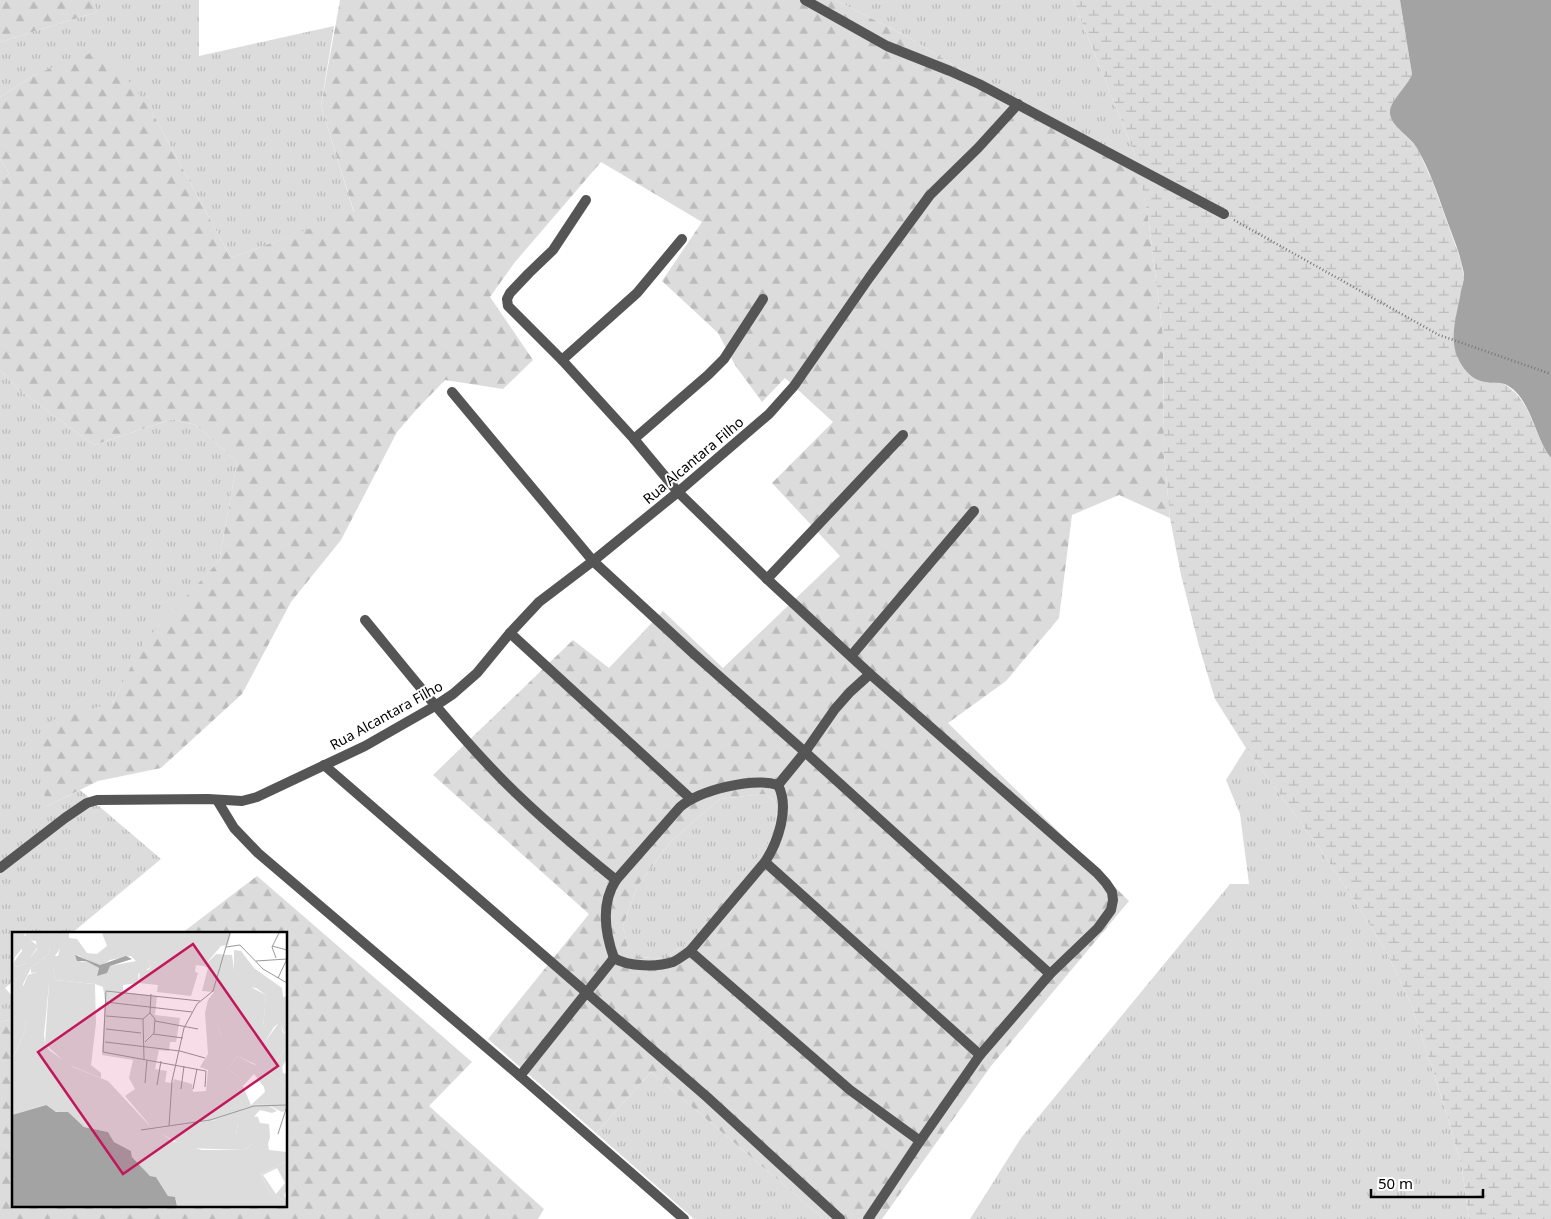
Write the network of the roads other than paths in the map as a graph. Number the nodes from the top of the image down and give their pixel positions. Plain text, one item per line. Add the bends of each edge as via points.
1 (805, 0) edge
2 (1018, 104) junction
3 (586, 200) dead end
4 (1224, 214) road end
5 (682, 239) dead end
6 (763, 298) dead end
7 (562, 360) junction
8 (452, 392) dead end
9 (903, 435) dead end
10 (634, 439) junction
11 (678, 492) junction
12 (974, 511) dead end
13 (593, 561) junction
14 (767, 579) junction
15 (366, 620) dead end
16 (510, 633) junction
17 (851, 656) junction
18 (870, 674) junction
19 (435, 706) junction
20 (805, 752) junction
21 (324, 765) junction
22 (778, 785) junction
23 (691, 799) junction
24 (217, 800) junction
25 (765, 862) junction
26 (0, 868) edge
27 (616, 880) junction
28 (690, 951) junction
29 (614, 958) junction
30 (1050, 974) junction
31 (586, 994) junction
32 (980, 1055) junction
33 (520, 1076) junction
34 (920, 1141) junction
35 (684, 1219) edge
36 (840, 1219) edge
37 (868, 1219) edge

1 - 2 street via 887,46 965,77
2 - 4 street
2 - 11 street, Rua Alcantara Filho via 930,195 794,386 769,414
3 - 7 street via 553,250 507,299 514,313
5 - 7 street via 637,293
6 - 10 street via 724,359
7 - 10 street
8 - 13 street
9 - 14 street
10 - 11 street
11 - 13 street, Rua Alcantara Filho
11 - 14 street
12 - 17 street
13 - 16 street, Rua Alcantara Filho via 538,602
13 - 20 street
14 - 17 street
15 - 19 street
16 - 19 street, Rua Alcantara Filho via 470,680
16 - 23 street
17 - 18 street
18 - 20 street via 835,709
18 - 30 street via 1097,873 1112,892 1111,910 1098,928
19 - 21 street, Rua Alcantara Filho
19 - 27 street via 494,771 575,847
20 - 22 street
20 - 30 street
21 - 24 street, Rua Alcantara Filho via 257,797 242,801
21 - 31 street
22 - 23 street via 749,782
22 - 25 street via 782,799 780,831
23 - 27 street via 680,807
24 - 26 street, Rua Alcantara Filho via 108,799 87,803
24 - 33 street via 234,828 258,853
25 - 28 street
25 - 32 street
27 - 29 street via 607,897 606,912
28 - 29 street via 672,962 645,966
28 - 34 street via 850,1090
29 - 31 street
30 - 32 street
31 - 33 street
31 - 36 street via 707,1097
32 - 34 street
33 - 35 street
34 - 37 street

